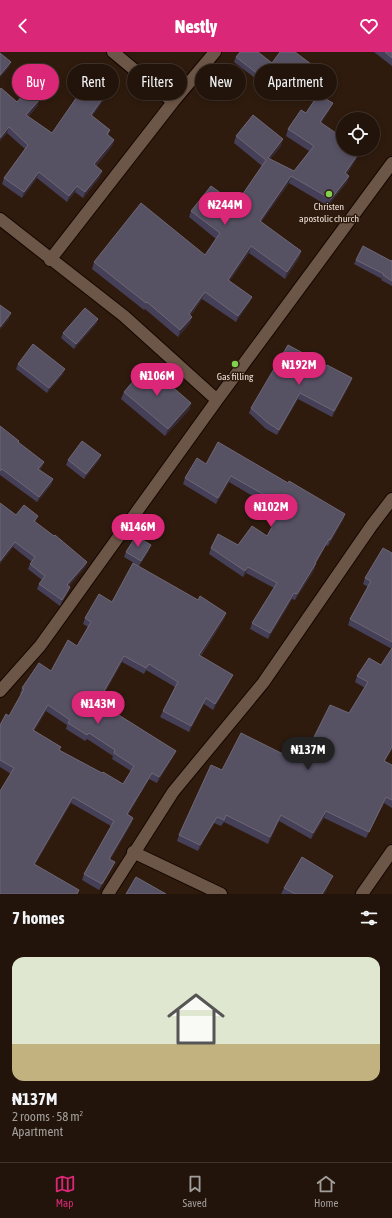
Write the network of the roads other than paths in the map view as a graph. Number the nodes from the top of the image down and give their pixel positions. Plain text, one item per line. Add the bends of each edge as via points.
1 (113, 52) edge
2 (214, 52) edge
3 (173, 102) junction
4 (392, 163) edge
5 (0, 219) edge
6 (50, 260) junction
7 (217, 400) junction
8 (392, 499) edge
9 (0, 691) edge
10 (392, 851) edge
11 (133, 852) junction
12 (108, 894) edge
13 (221, 894) edge
14 (362, 894) edge

1 - 3 street
2 - 3 street
3 - 6 street
4 - 7 street
5 - 6 street
6 - 7 street via 124,316
7 - 9 street via 40,646
8 - 11 street via 263,683 173,792
10 - 14 street
11 - 12 street
11 - 13 street

